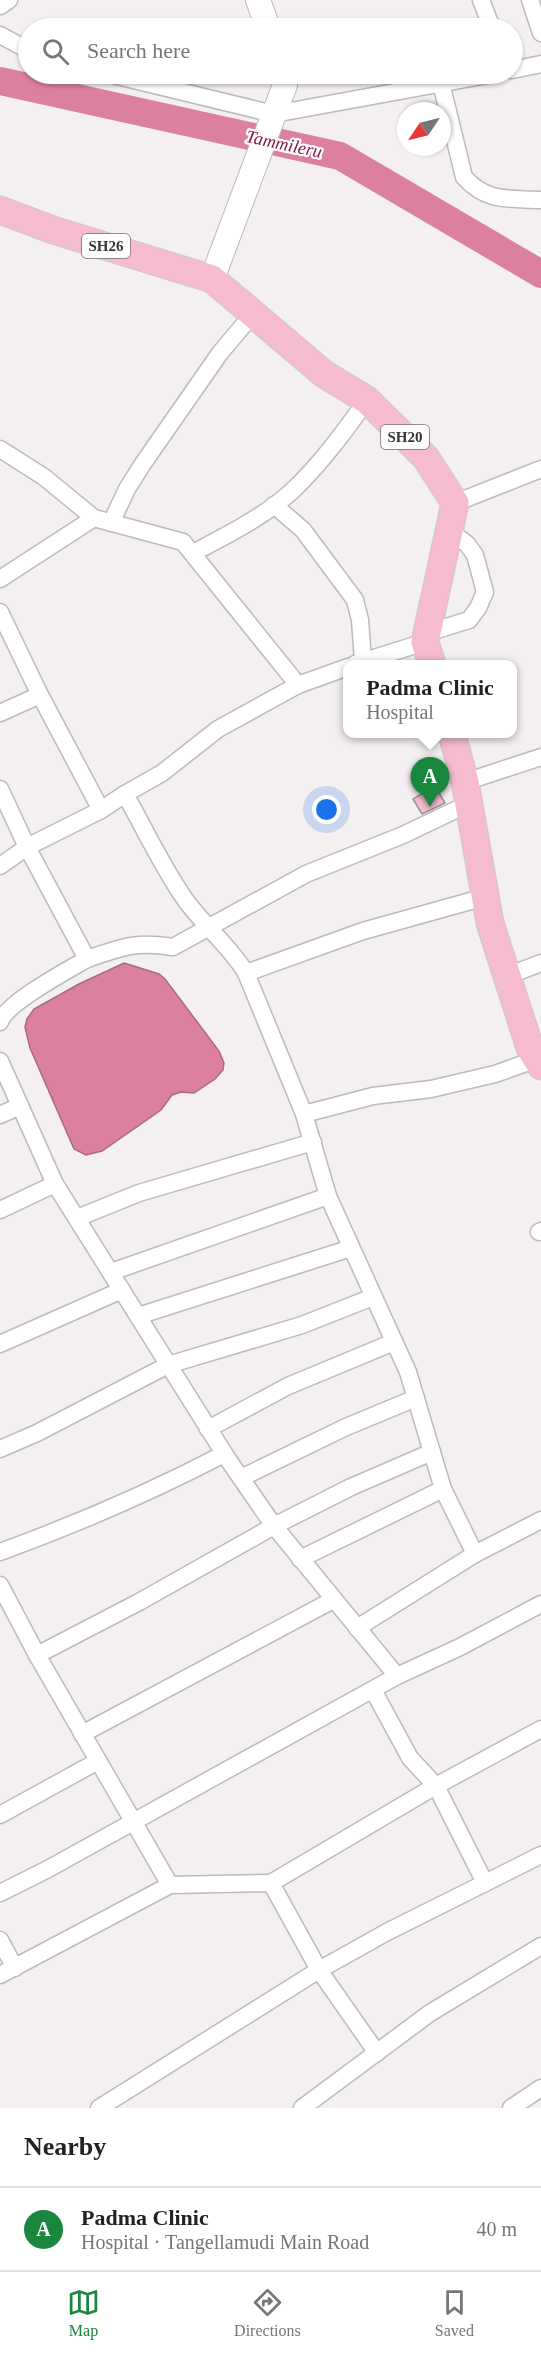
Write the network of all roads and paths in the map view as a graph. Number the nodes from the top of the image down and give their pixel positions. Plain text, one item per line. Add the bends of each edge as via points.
1 (9, 0) edge
2 (481, 0) edge
3 (530, 0) edge
4 (0, 6) edge
5 (488, 18) edge
6 (541, 33) edge
7 (0, 35) edge
8 (18, 45) edge
9 (541, 64) edge
10 (523, 68) edge
11 (142, 84) edge
12 (285, 84) edge
13 (437, 84) edge
14 (441, 84) edge
15 (271, 123) junction
16 (541, 200) edge
17 (0, 210) edge
18 (216, 270) junction
19 (252, 315) junction
20 (367, 400) junction
21 (0, 449) edge
22 (541, 470) edge
23 (455, 503) junction
24 (274, 505) junction
25 (94, 518) junction
26 (111, 523) junction
27 (449, 530) junction
28 (193, 553) junction
29 (0, 579) edge
30 (0, 612) edge
31 (428, 647) edge
32 (355, 660) edge
33 (372, 660) edge
34 (343, 668) edge
35 (298, 685) junction
36 (40, 696) junction
37 (0, 713) edge
38 (453, 738) edge
39 (541, 757) edge
40 (0, 789) edge
41 (467, 793) junction
42 (125, 794) junction
43 (101, 810) junction
44 (27, 847) junction
45 (0, 866) edge
46 (485, 897) junction
47 (207, 927) junction
48 (87, 959) junction
49 (541, 963) edge
50 (246, 973) junction
51 (507, 976) junction
52 (0, 1022) edge
53 (0, 1061) edge
54 (539, 1063) edge
55 (20, 1106) junction
56 (304, 1114) junction
57 (0, 1116) edge
58 (313, 1142) junction
59 (55, 1184) junction
60 (327, 1196) junction
61 (0, 1210) edge
62 (77, 1218) junction
63 (351, 1248) junction
64 (111, 1272) junction
65 (122, 1290) junction
66 (373, 1298) junction
67 (138, 1316) junction
68 (394, 1342) junction
69 (0, 1344) edge
70 (168, 1365) junction
71 (416, 1398) junction
72 (208, 1429) junction
73 (0, 1449) edge
74 (432, 1452) junction
75 (224, 1454) junction
76 (241, 1478) junction
77 (443, 1489) junction
78 (541, 1520) edge
79 (274, 1526) junction
80 (0, 1552) edge
81 (475, 1554) junction
82 (300, 1559) junction
83 (0, 1585) edge
84 (333, 1600) junction
85 (5, 1604) edge
86 (541, 1604) edge
87 (357, 1628) junction
88 (37, 1655) junction
89 (397, 1676) junction
90 (373, 1690) junction
91 (541, 1729) edge
92 (82, 1734) junction
93 (98, 1761) junction
94 (436, 1786) junction
95 (0, 1815) edge
96 (134, 1822) junction
97 (541, 1856) edge
98 (271, 1883) junction
99 (485, 1883) junction
100 (170, 1886) junction
101 (0, 1893) edge
102 (0, 1940) edge
103 (541, 1946) edge
104 (319, 1970) junction
105 (8, 1972) edge
106 (377, 2053) junction
107 (541, 2088) edge
108 (99, 2108) edge
109 (302, 2108) edge
110 (511, 2108) edge

1 - 4 street
2 - 5 street
3 - 6 street
7 - 8 street
9 - 10 street
11 - 15 street
12 - 15 main road
13 - 15 street
14 - 16 street via 464,177 474,188 492,197
15 - 18 main road
17 - 18 main road, SH26 via 53,230
18 - 19 main road, SH20
19 - 20 main road, SH20 via 324,374
19 - 26 street via 220,353 142,465
20 - 23 main road, SH20 via 426,458
20 - 24 street via 336,443
21 - 25 street via 44,477
22 - 23 street
23 - 27 main road
24 - 28 street
24 - 32 street via 303,530 355,600 360,620
25 - 26 street
25 - 29 street
26 - 28 street via 183,542
27 - 31 main road
27 - 31 street via 475,555 485,592 469,620
28 - 35 street
30 - 36 street
31 - 33 street
34 - 35 street
35 - 42 street via 218,729 162,773
36 - 37 street
36 - 43 street
38 - 41 main road
39 - 41 street
40 - 44 street
41 - 46 main road
41 - 47 street via 403,835 306,874
42 - 43 street
42 - 47 street via 184,898
43 - 44 street
44 - 45 street
44 - 48 street
46 - 50 street via 363,931
46 - 51 main road
47 - 48 street via 173,947 122,946
47 - 50 street via 235,954
48 - 52 street via 25,997
49 - 51 street
50 - 56 street
51 - 54 main road via 530,1048
53 - 55 street
54 - 56 street
55 - 57 street
55 - 59 street
56 - 58 street
58 - 60 street
58 - 62 street via 139,1193
59 - 61 street
59 - 62 street
60 - 63 street
60 - 64 street
62 - 64 street
63 - 66 street
63 - 67 street
64 - 65 street
65 - 67 street
65 - 69 street
66 - 68 street
66 - 70 street via 302,1325
67 - 70 street
68 - 71 street
68 - 72 street via 288,1386
70 - 72 street
70 - 73 street
71 - 74 street
71 - 76 street
72 - 75 street
74 - 77 street
74 - 79 street
75 - 76 street
75 - 80 street via 164,1486
76 - 79 street
77 - 81 street
77 - 82 street
78 - 81 street
79 - 82 street
79 - 88 street
81 - 87 street
82 - 84 street
83 - 85 street
84 - 87 street
84 - 92 street
85 - 88 street
86 - 89 street
87 - 89 street
88 - 92 street
89 - 90 street
90 - 94 street via 410,1758
90 - 96 street
91 - 94 street
92 - 93 street
93 - 95 street
93 - 96 street
94 - 98 street
94 - 99 street
96 - 100 street
96 - 101 street
97 - 99 street
98 - 100 street
98 - 104 street
99 - 104 street
100 - 105 street
102 - 105 street
103 - 106 street via 430,2013
104 - 106 street
104 - 108 street
106 - 109 street
107 - 110 street

